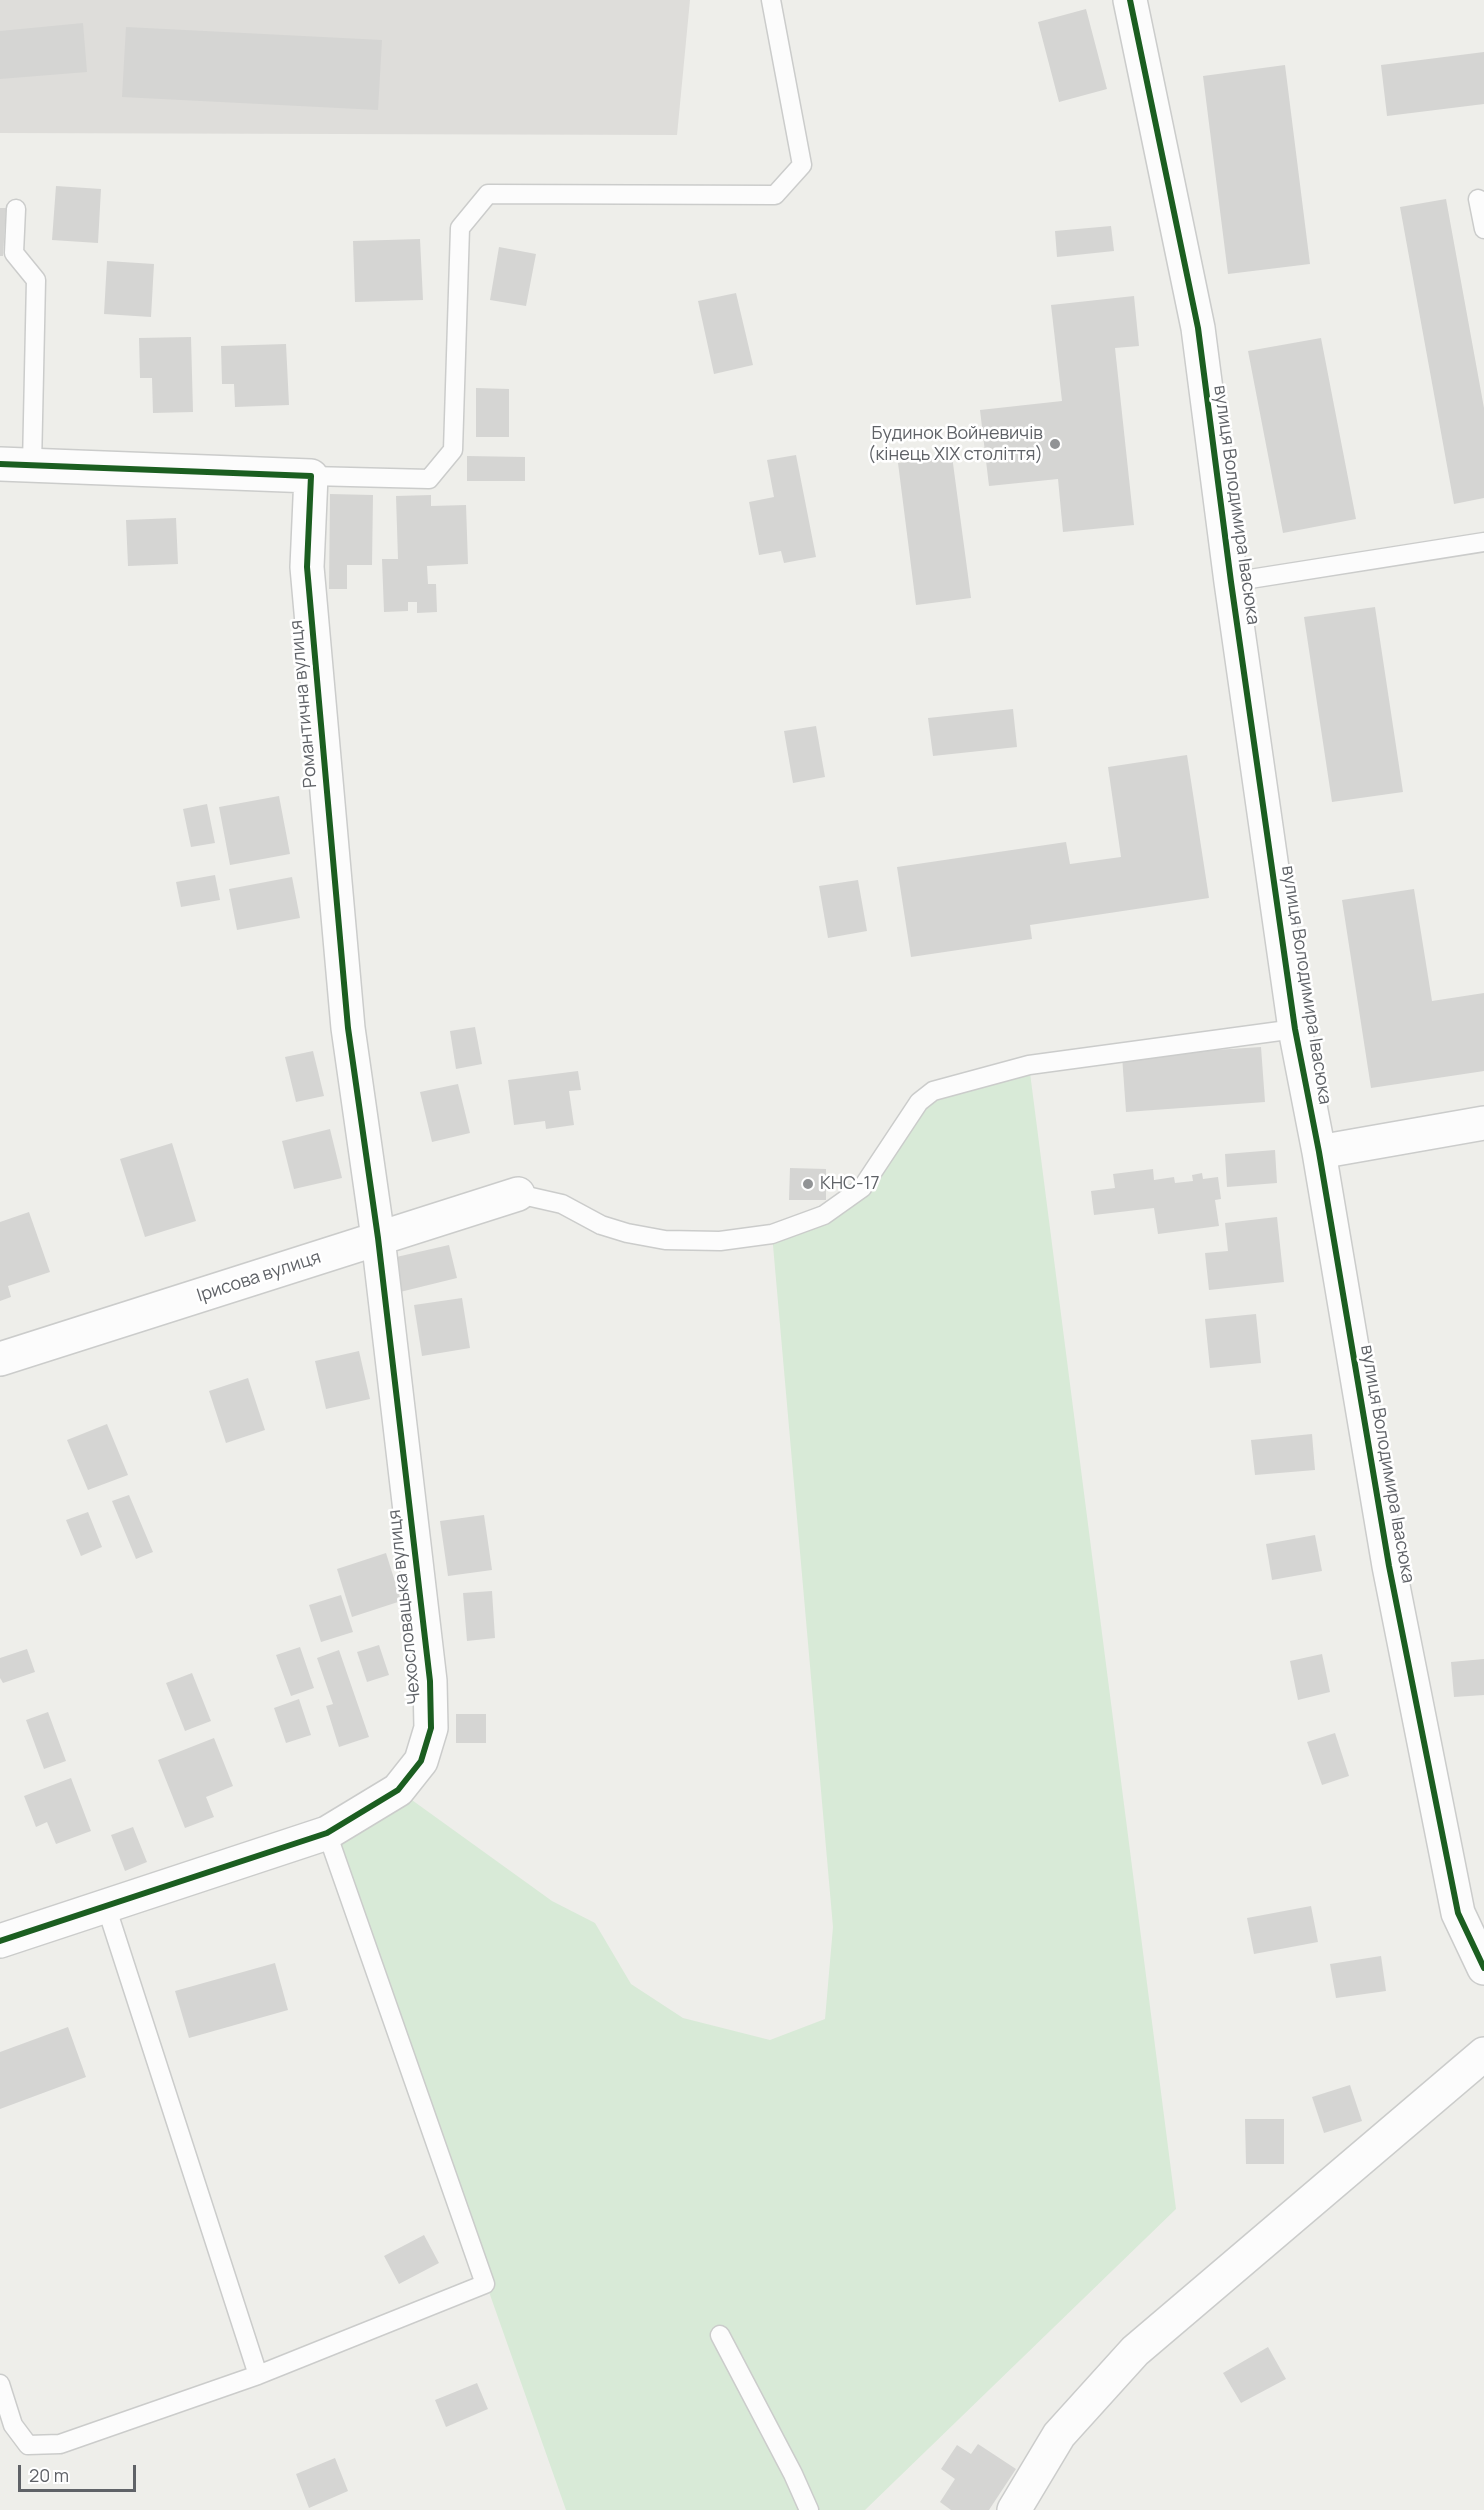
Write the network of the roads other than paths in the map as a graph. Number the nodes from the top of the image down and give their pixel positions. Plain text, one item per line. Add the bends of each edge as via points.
1 (771, 0) edge
2 (1130, 0) edge
3 (1478, 199) dead end
4 (16, 208) dead end
5 (1484, 229) edge
6 (0, 464) edge
7 (32, 465) junction
8 (311, 476) junction
9 (1484, 542) edge
10 (1231, 582) junction
11 (1295, 1029) junction
12 (1484, 1123) edge
13 (1318, 1152) junction
14 (518, 1194) joint
15 (378, 1238) junction
16 (0, 1359) edge
17 (327, 1833) junction
18 (106, 1906) junction
19 (0, 1941) edge
20 (1484, 1968) edge
21 (1484, 2054) edge
22 (720, 2335) dead end
23 (258, 2375) junction
24 (0, 2384) edge
25 (809, 2510) edge
26 (1014, 2510) edge

1 - 8 lane via 802,165 775,195 488,194 460,228 453,450 429,479
2 - 10 street, вулиця Володимира Івасюка via 1198,328
3 - 5 lane
4 - 7 lane via 14,253 36,280
6 - 7 street
7 - 8 street
8 - 15 street, Романтична вулиця via 307,567 310,602 348,1028
9 - 10 lane
10 - 11 street, вулиця Володимира Івасюка
11 - 13 street, вулиця Володимира Івасюка
11 - 14 lane via 1029,1065 933,1091 919,1102 862,1188 824,1215 772,1234 720,1241 665,1240 601,1225 562,1204
12 - 13 street
13 - 20 street, вулиця Володимира Івасюка via 1389,1566 1458,1913
14 - 15 street, Ірисова вулиця
15 - 16 street, Ірисова вулиця
15 - 17 street, Чехословацька вулиця via 430,1681 431,1728 421,1761 398,1790
17 - 18 street, Чехословацька вулиця
17 - 23 lane via 485,2284
18 - 19 street, Чехословацька вулиця
18 - 23 lane
21 - 26 street via 1134,2351 1059,2435
22 - 25 lane
23 - 24 lane via 60,2444 38,2445 28,2445 13,2425

